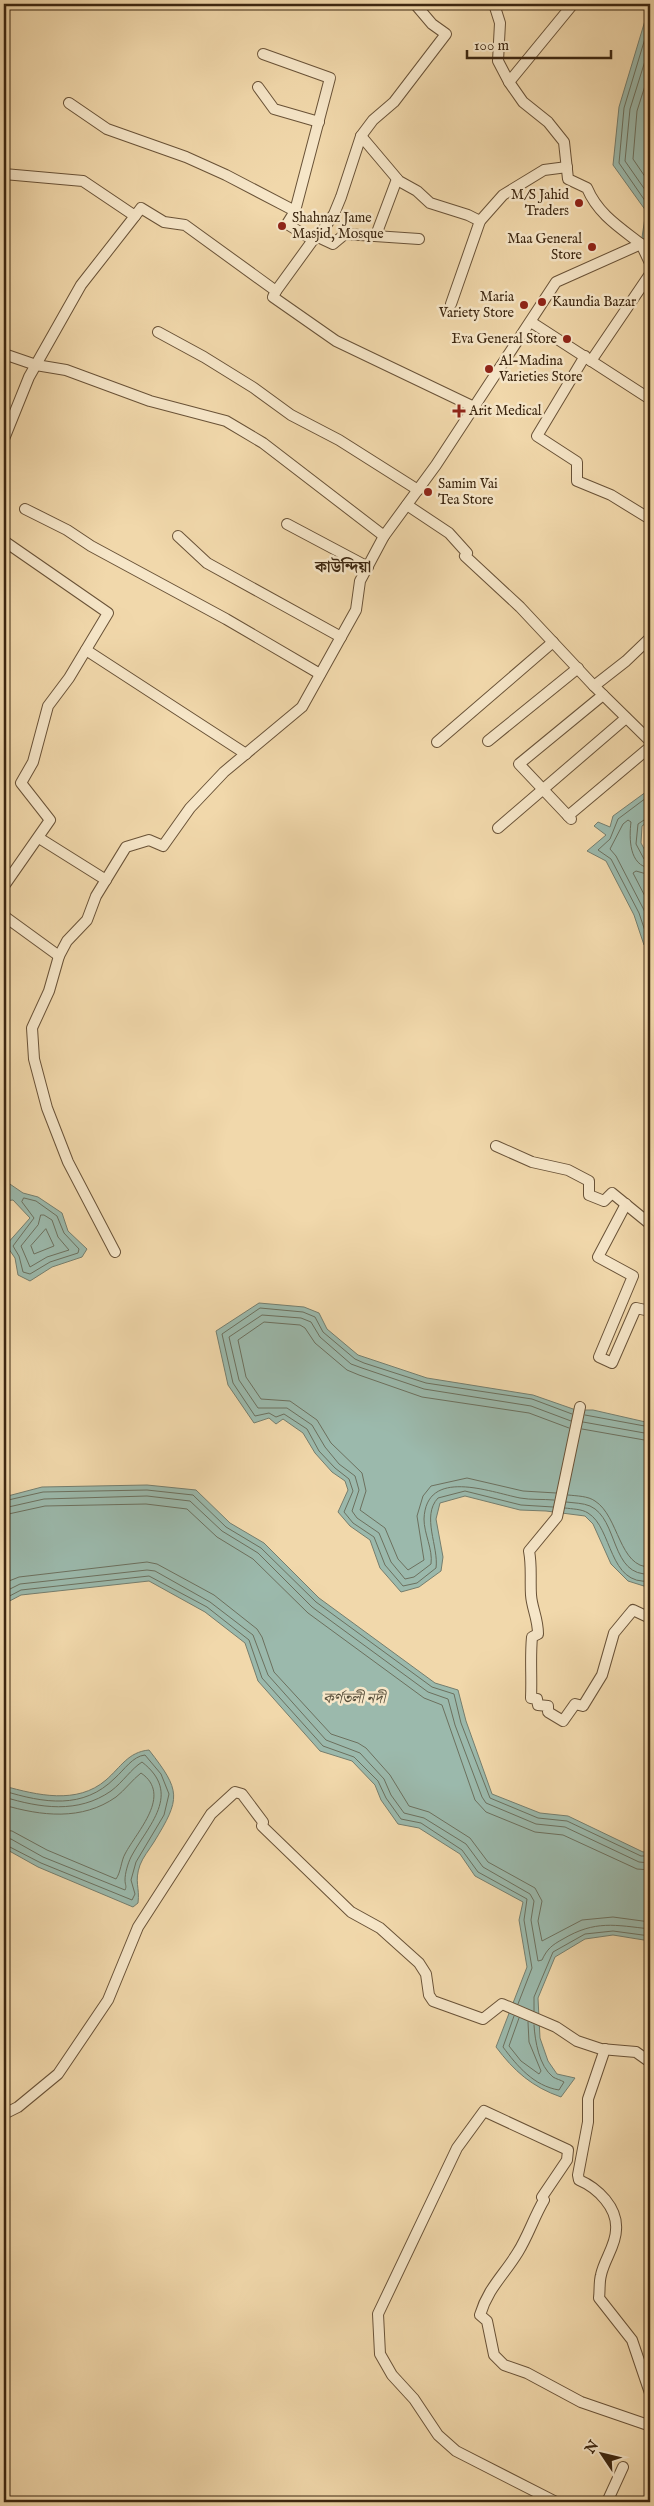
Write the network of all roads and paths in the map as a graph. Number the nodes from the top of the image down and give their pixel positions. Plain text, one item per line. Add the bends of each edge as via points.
1 (415, 4) edge
2 (494, 4) edge
3 (573, 4) edge
4 (263, 54) dead end
5 (509, 82) junction
6 (258, 87) dead end
7 (69, 103) dead end
8 (319, 122) junction
9 (361, 136) junction
10 (567, 167) junction
11 (4, 174) edge
12 (397, 179) junction
13 (295, 211) junction
14 (135, 216) junction
15 (480, 221) junction
16 (376, 235) junction
17 (315, 238) junction
18 (419, 239) dead end
19 (641, 244) junction
20 (650, 263) edge
21 (650, 274) edge
22 (276, 291) junction
23 (451, 304) dead end
24 (531, 322) junction
25 (158, 332) dead end
26 (4, 354) edge
27 (588, 359) junction
28 (36, 365) junction
29 (650, 399) edge
30 (474, 407) junction
31 (4, 439) edge
32 (418, 490) junction
33 (407, 505) junction
34 (25, 509) dead end
35 (650, 519) edge
36 (287, 524) dead end
37 (178, 536) dead end
38 (384, 536) junction
39 (4, 541) edge
40 (368, 567) junction
41 (341, 637) junction
42 (650, 638) edge
43 (553, 642) junction
44 (86, 650) junction
45 (578, 668) junction
46 (320, 674) junction
47 (594, 686) junction
48 (603, 695) junction
49 (626, 718) junction
50 (488, 741) dead end
51 (650, 741) edge
52 (437, 742) dead end
53 (650, 746) edge
54 (246, 754) junction
55 (543, 789) junction
56 (498, 828) dead end
57 (39, 838) junction
58 (106, 880) junction
59 (4, 886) edge
60 (4, 916) edge
61 (59, 956) junction
62 (496, 1146) dead end
63 (626, 1204) junction
64 (650, 1224) edge
65 (115, 1252) dead end
66 (650, 1311) edge
67 (580, 1407) dead end
68 (650, 1618) edge
69 (606, 2049) junction
70 (650, 2062) edge
71 (4, 2114) edge
72 (650, 2393) edge
73 (650, 2420) edge
74 (623, 2467) dead end
75 (556, 2502) edge
76 (606, 2502) edge

1 - 9 street via 432,24 446,34 394,102 373,120
2 - 5 street via 500,24 498,61
3 - 5 street
4 - 8 street via 330,78
5 - 10 street via 523,102 548,122 564,142
6 - 8 street via 274,109
7 - 13 street via 106,129 226,175
8 - 13 street
9 - 12 street
9 - 17 street via 334,214
10 - 15 street via 544,170 503,195
10 - 19 street via 568,179 587,188 604,216
11 - 14 street via 83,181
12 - 15 street via 430,203
12 - 16 street
13 - 17 street via 287,224
14 - 22 street via 141,208 164,222 185,225
14 - 28 street via 81,285
15 - 23 street
16 - 17 street via 345,234 333,244
16 - 18 street
17 - 22 street
19 - 20 street
19 - 24 street via 556,282
21 - 27 street
22 - 30 street via 274,297 336,341
24 - 27 street
24 - 30 street
25 - 32 street via 204,357 291,415 339,440
26 - 28 street
27 - 29 street
27 - 35 street via 537,436 577,462 577,481 611,495
28 - 31 street
28 - 38 street via 66,370 150,401 226,421 271,448
30 - 32 street
32 - 33 street
33 - 38 street
33 - 43 street via 449,533 467,553 466,556
34 - 46 street via 68,530
36 - 40 street
37 - 41 street via 207,563
38 - 40 street
39 - 44 street via 108,613
40 - 41 street via 360,581 356,610
41 - 46 street
42 - 47 street via 626,662
43 - 45 street
43 - 52 street
44 - 54 street
44 - 57 street via 48,706 33,762 21,783 50,820
45 - 47 street
45 - 50 street
46 - 54 street via 302,707
47 - 48 street
48 - 49 street
48 - 55 street via 519,764
49 - 51 street
49 - 55 street
53 - 55 street via 570,817
54 - 58 street via 190,808 163,846 149,840 126,847
55 - 56 street
57 - 58 street
57 - 59 street
58 - 61 street via 87,920 67,941
60 - 61 street
61 - 65 street via 49,991 32,1028 34,1059 47,1108 68,1162
62 - 63 street via 532,1162 568,1170 589,1181 589,1194 604,1202 612,1193
63 - 64 street
63 - 66 street via 598,1257 633,1276 599,1357 612,1364 636,1308
67 - 68 street via 557,1517 529,1552 531,1596 538,1619 538,1634 532,1638 530,1654 531,1698 548,1706 548,1712 563,1721 575,1704 583,1706 598,1683 614,1633 626,1616 633,1610
69 - 70 street via 636,2052
69 - 71 street via 577,2041 556,2027 502,2004 483,2019 434,2001 419,1963 380,1928 351,1912 262,1826 263,1822 242,1794 235,1792 211,1814 138,1927 108,2000 58,2074 18,2107
69 - 72 street via 588,2099 588,2122 578,2175 579,2180 602,2196 614,2213 617,2231 601,2275 599,2298 632,2340
73 - 75 street via 645,2424 581,2402 527,2373 504,2365 494,2355 487,2321 480,2315 484,2303 517,2253 544,2200 542,2197 567,2160 568,2150 484,2111 457,2148 378,2314 380,2354 392,2376 414,2399 438,2435 456,2451
74 - 76 street

